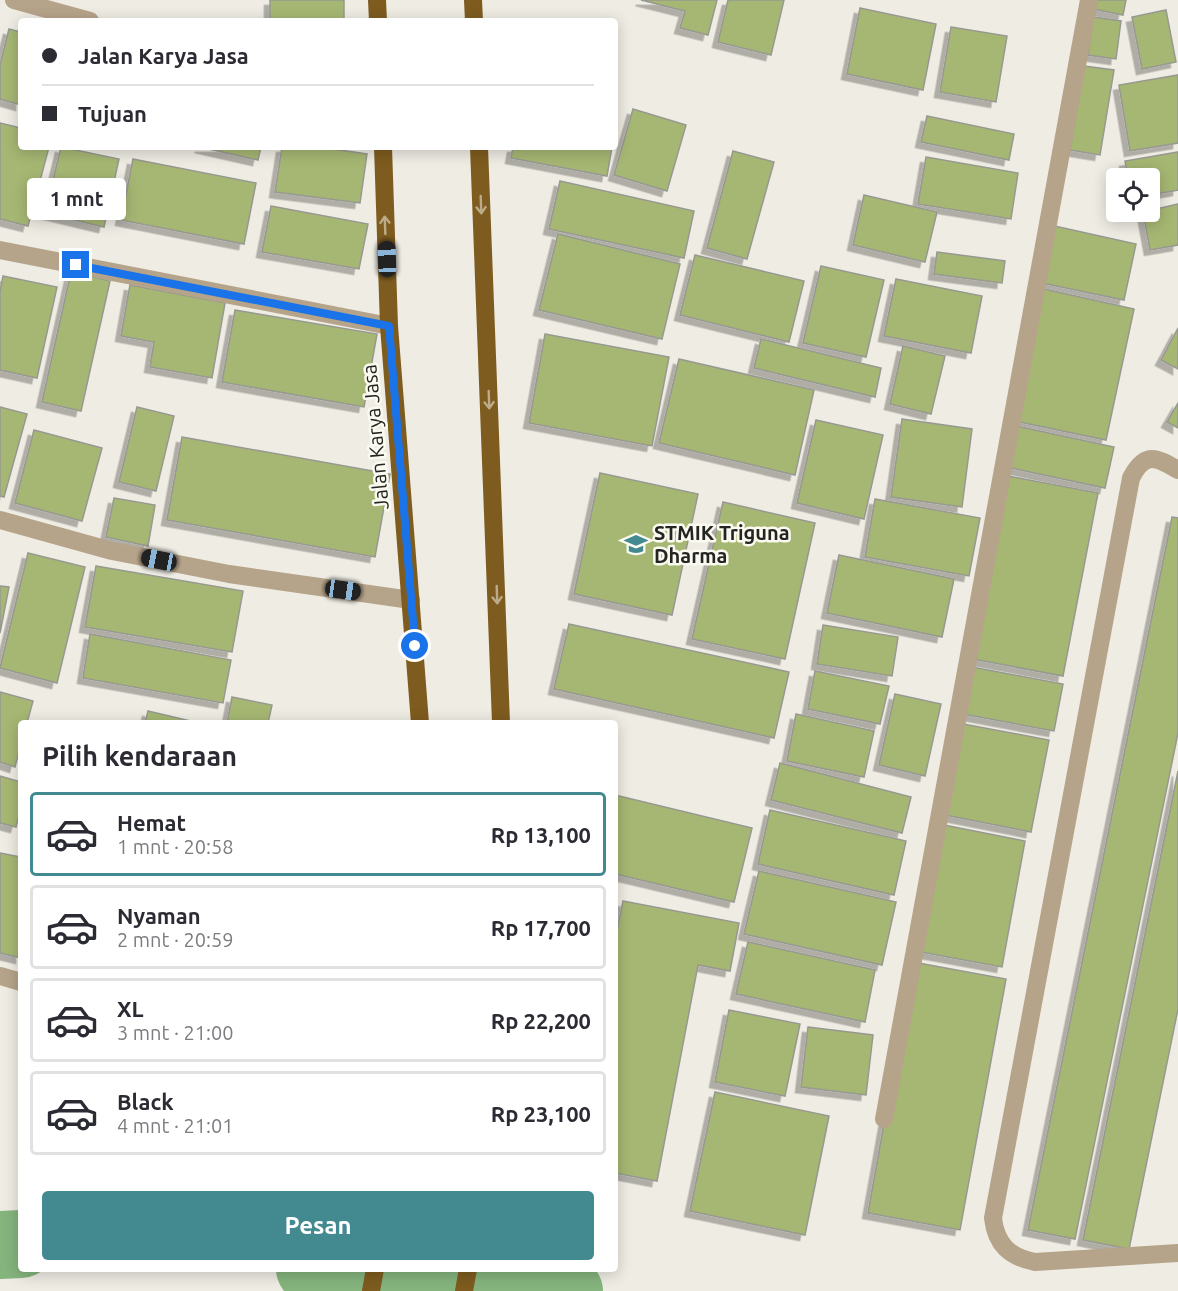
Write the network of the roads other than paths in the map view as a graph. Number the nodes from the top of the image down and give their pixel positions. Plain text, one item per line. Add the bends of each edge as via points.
1 (14, 0) edge
2 (377, 0) edge
3 (473, 0) edge
4 (1089, 0) edge
5 (79, 18) edge
6 (378, 18) edge
7 (474, 18) edge
8 (383, 150) edge
9 (479, 150) edge
10 (0, 250) edge
11 (389, 326) junction
12 (1178, 470) edge
13 (0, 520) edge
14 (411, 600) junction
15 (420, 720) edge
16 (501, 720) edge
17 (0, 975) edge
18 (18, 981) edge
19 (884, 1119) dead end
20 (1178, 1253) edge
21 (374, 1272) edge
22 (467, 1272) edge
23 (370, 1291) edge
24 (464, 1291) edge

1 - 5 street
2 - 6 highway
3 - 7 highway
4 - 19 street
11 -> 8 highway, Jalan Karya Jasa
9 -> 16 highway
10 - 11 street
11 - 14 highway, Jalan Karya Jasa
12 - 20 street via 1151,458 1139,465 1131,478 993,1218 996,1234 1013,1256 1035,1262
13 - 14 street via 112,551 229,574
14 - 15 highway, Jalan Karya Jasa
17 - 18 street
21 - 23 highway
22 - 24 highway

